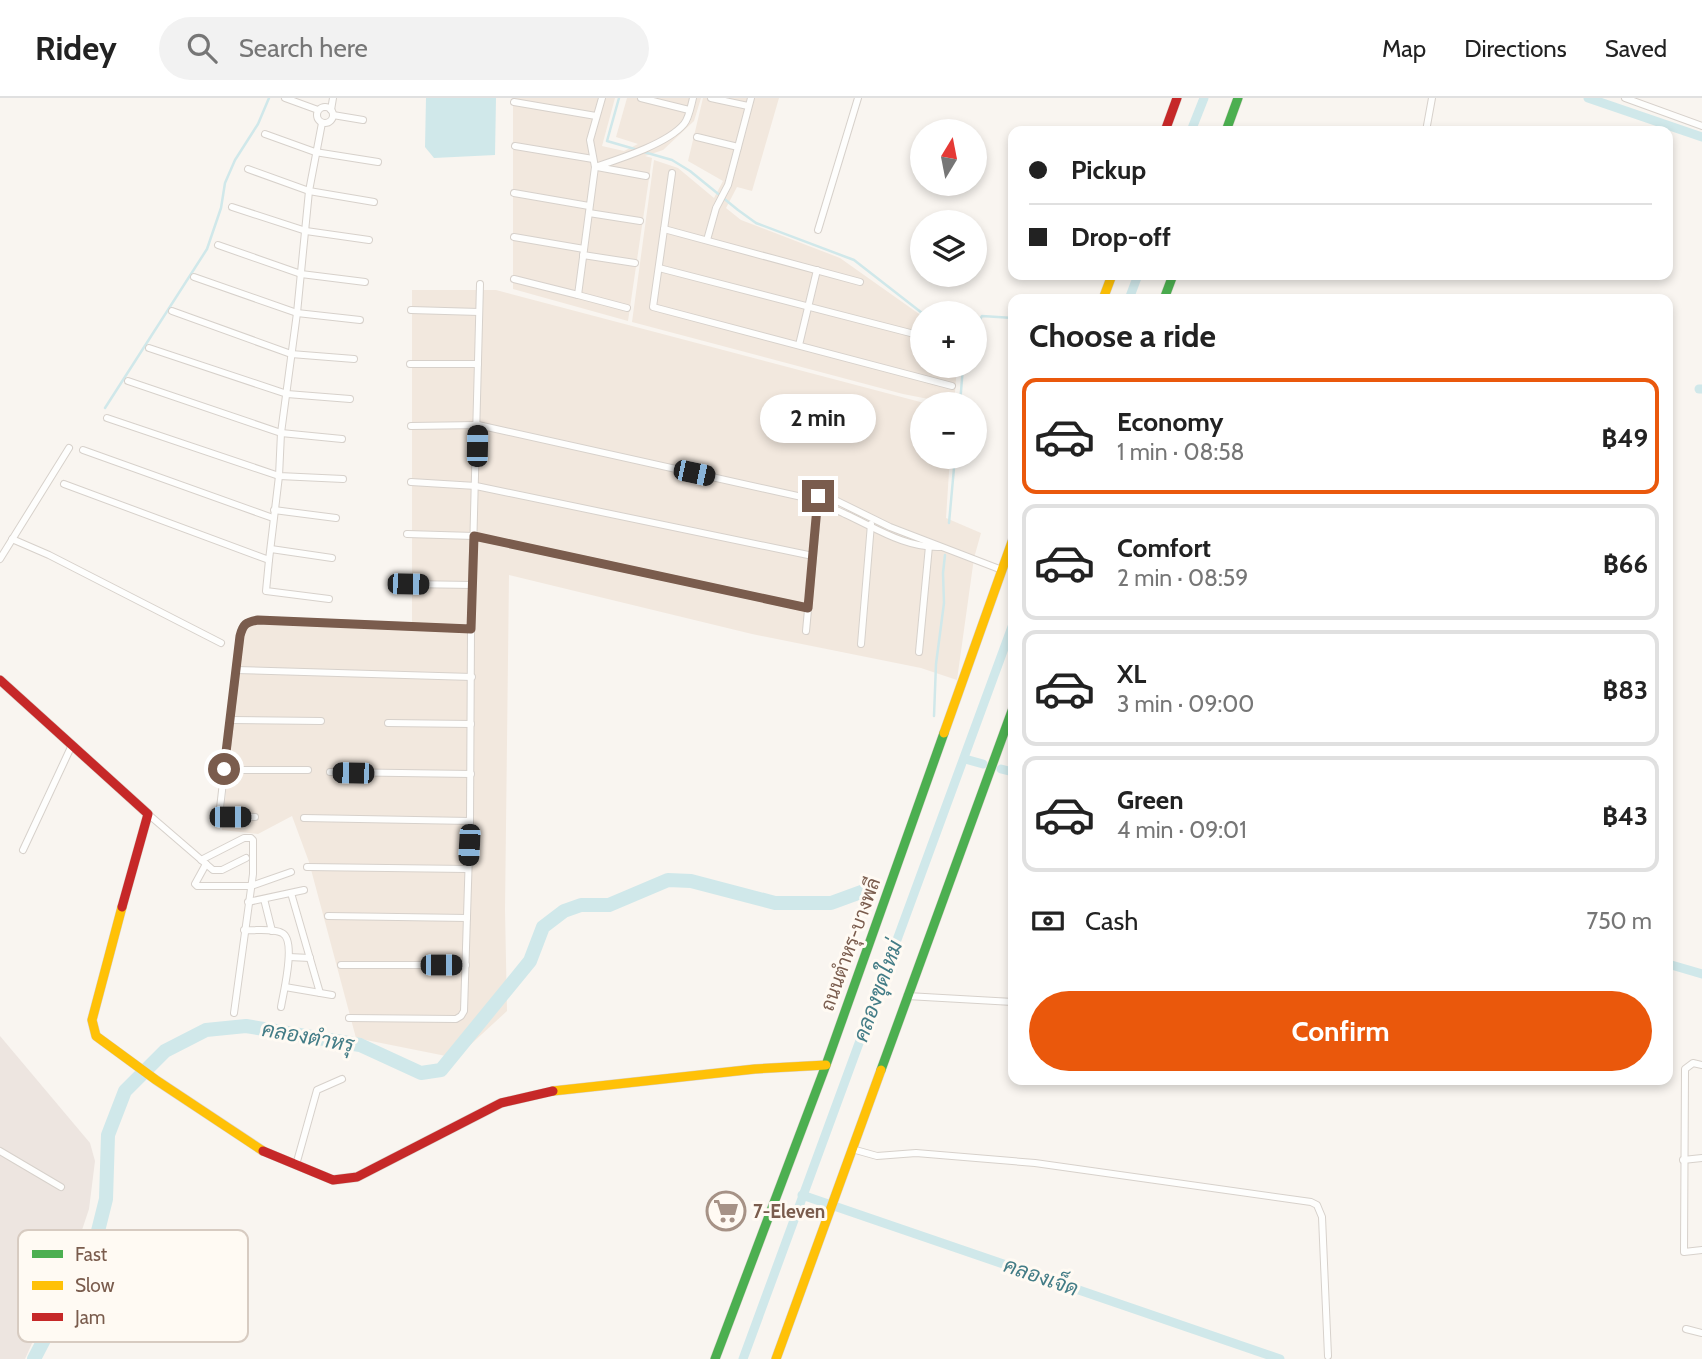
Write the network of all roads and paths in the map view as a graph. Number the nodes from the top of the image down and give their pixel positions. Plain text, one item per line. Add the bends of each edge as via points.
1 (285, 98) edge
2 (324, 98) edge
3 (333, 98) edge
4 (602, 98) edge
5 (641, 98) edge
6 (693, 98) edge
7 (711, 98) edge
8 (751, 98) edge
9 (858, 98) edge
10 (1177, 98) edge
11 (1238, 98) edge
12 (1432, 98) edge
13 (1625, 98) edge
14 (1638, 100) edge
15 (514, 102) dead end
16 (748, 106) junction
17 (320, 109) junction
18 (689, 110) junction
19 (332, 113) junction
20 (596, 116) junction
21 (363, 120) dead end
22 (322, 123) junction
23 (1167, 126) edge
24 (1228, 126) edge
25 (1427, 126) edge
26 (1702, 126) edge
27 (265, 134) dead end
28 (697, 136) dead end
29 (515, 146) dead end
30 (738, 146) junction
31 (315, 152) junction
32 (378, 162) dead end
33 (594, 163) junction
34 (248, 169) dead end
35 (672, 173) dead end
36 (646, 176) dead end
37 (309, 191) junction
38 (513, 193) dead end
39 (374, 202) dead end
40 (232, 207) dead end
41 (589, 210) junction
42 (640, 221) dead end
43 (664, 229) junction
44 (818, 230) dead end
45 (306, 231) junction
46 (514, 237) dead end
47 (369, 240) dead end
48 (707, 240) junction
49 (218, 245) dead end
50 (584, 252) junction
51 (635, 263) dead end
52 (659, 268) junction
53 (817, 270) junction
54 (301, 274) junction
55 (194, 277) dead end
56 (514, 279) dead end
57 (365, 282) dead end
58 (860, 282) dead end
59 (480, 284) dead end
60 (578, 295) junction
61 (808, 307) junction
62 (627, 308) dead end
63 (411, 310) dead end
64 (172, 311) dead end
65 (479, 312) junction
66 (297, 313) junction
67 (360, 320) dead end
68 (910, 333) edge
69 (799, 345) junction
70 (149, 348) dead end
71 (291, 354) junction
72 (354, 359) dead end
73 (410, 364) dead end
74 (478, 364) junction
75 (128, 381) dead end
76 (953, 386) dead end
77 (287, 394) junction
78 (350, 399) dead end
79 (107, 418) dead end
80 (478, 425) junction
81 (411, 426) dead end
82 (281, 433) junction
83 (342, 439) dead end
84 (69, 448) dead end
85 (83, 450) dead end
86 (279, 476) junction
87 (342, 480) dead end
88 (411, 482) dead end
89 (64, 484) dead end
90 (476, 486) junction
91 (802, 496) junction
92 (818, 496) junction
93 (817, 505) junction
94 (274, 510) junction
95 (273, 518) junction
96 (335, 518) dead end
97 (871, 518) junction
98 (870, 528) junction
99 (407, 534) dead end
100 (474, 536) junction
101 (12, 540) junction
102 (929, 544) junction
103 (271, 549) junction
104 (1008, 553) edge
105 (813, 556) junction
106 (332, 558) dead end
107 (0, 559) edge
108 (270, 560) junction
109 (1002, 570) junction
110 (408, 584) dead end
111 (472, 585) junction
112 (329, 599) dead end
113 (808, 608) junction
114 (471, 629) junction
115 (806, 631) dead end
116 (221, 643) dead end
117 (861, 644) dead end
118 (919, 652) dead end
119 (236, 670) junction
120 (472, 677) junction
121 (0, 680) edge
122 (231, 720) junction
123 (321, 721) dead end
124 (1008, 722) edge
125 (388, 723) dead end
126 (471, 724) junction
127 (72, 745) junction
128 (224, 769) junction
129 (309, 770) dead end
130 (330, 772) dead end
131 (471, 775) junction
132 (148, 814) junction
133 (255, 817) dead end
134 (304, 818) dead end
135 (470, 821) junction
136 (23, 850) dead end
137 (246, 858) dead end
138 (203, 862) junction
139 (307, 867) dead end
140 (467, 869) junction
141 (291, 872) dead end
142 (251, 886) junction
143 (304, 890) dead end
144 (290, 893) junction
145 (264, 899) junction
146 (248, 902) junction
147 (328, 916) dead end
148 (467, 918) junction
149 (244, 930) junction
150 (272, 931) junction
151 (289, 957) junction
152 (310, 958) junction
153 (341, 965) dead end
154 (466, 965) junction
155 (285, 987) junction
156 (320, 993) junction
157 (332, 995) dead end
158 (908, 996) junction
159 (1008, 1002) edge
160 (281, 1007) dead end
161 (234, 1013) dead end
162 (349, 1018) dead end
163 (826, 1065) junction
164 (1702, 1065) edge
165 (342, 1080) dead end
166 (852, 1149) junction
167 (0, 1151) edge
168 (1702, 1158) edge
169 (1683, 1160) junction
170 (296, 1165) junction
171 (61, 1187) dead end
172 (1702, 1250) edge
173 (1686, 1329) dead end
174 (1702, 1333) edge
175 (1328, 1356) dead end
176 (715, 1359) edge
177 (776, 1359) edge

1 - 17 street
2 - 17 street
3 - 19 street
4 - 20 street
5 - 18 street
6 - 18 street
7 - 16 street
8 - 16 street
9 - 44 street
10 - 23 main road
11 - 24 main road
12 - 25 street
13 - 14 street
14 - 26 street
15 - 20 street
16 - 30 street
17 - 19 street
17 - 22 street via 317,118
18 - 33 street via 685,124 647,149
19 - 21 street
19 - 22 street via 330,122
20 - 33 street via 590,141
22 - 31 street
27 - 31 street
28 - 30 street
29 - 33 street
30 - 48 street
31 - 32 street
31 - 37 street
33 - 36 street
33 - 41 street
34 - 37 street
35 - 43 street
37 - 39 street
37 - 45 street
38 - 41 street
40 - 45 street
41 - 42 street
41 - 50 street
43 - 48 street
43 - 52 street
45 - 47 street
45 - 54 street
46 - 50 street
48 - 53 street
49 - 54 street
50 - 51 street
50 - 60 street
52 - 61 street
52 - 69 street via 653,307
53 - 58 street
53 - 61 street
54 - 57 street
54 - 66 street
55 - 66 street
56 - 60 street
59 - 65 street
60 - 62 street
61 - 68 street
61 - 69 street
63 - 65 street
64 - 71 street
65 - 74 street
66 - 67 street
66 - 71 street
69 - 76 street
70 - 77 street
71 - 72 street
71 - 77 street
73 - 74 street
74 - 80 street
75 - 82 street
77 - 78 street
77 - 82 street
79 - 86 street
80 - 81 street
80 - 90 street
80 - 91 street
82 - 83 street
82 - 86 street
84 - 101 street
85 - 95 street
86 - 87 street
86 - 94 street
88 - 90 street
89 - 108 street
90 - 100 street
90 - 105 street
91 - 92 street
91 - 93 street
92 - 93 street
92 - 97 street
93 - 98 street
93 - 105 street
94 - 95 street
94 - 96 street
95 - 103 street
97 - 98 street
97 - 102 street
98 - 102 street via 903,541
98 - 117 street
99 - 100 street
100 - 111 street
100 - 113 street
101 - 107 street
101 - 116 street
102 - 109 street
102 - 118 street
103 - 106 street
103 - 108 street
104 - 109 main road, ถนนตำหรุ-บางพลี
105 - 113 street
108 - 112 street via 266,591
109 - 163 main road, ถนนตำหรุ-บางพลี
110 - 111 street
111 - 114 street
113 - 115 street
114 - 119 street via 258,620 243,626
114 - 120 street
119 - 120 street
119 - 122 street
120 - 126 street
121 - 127 main road
122 - 123 street
122 - 128 street
124 - 158 main road
125 - 126 street
126 - 131 street
127 - 132 main road
127 - 136 street
128 - 129 street
128 - 133 street via 220,813
130 - 131 street
131 - 135 street
132 - 138 street
132 - 170 main road via 92,1020 96,1037 264,1152
134 - 135 street
135 - 140 street
137 - 138 street via 217,871
138 - 142 street via 197,886
138 - 142 street via 251,838
139 - 140 street
140 - 148 street
141 - 142 street
142 - 146 street
143 - 144 street
144 - 145 street
144 - 152 street
145 - 146 street
145 - 150 street
146 - 149 street
147 - 148 street
148 - 154 street
149 - 150 street
149 - 161 street
150 - 151 street via 286,936
151 - 152 street
151 - 155 street
152 - 156 street
153 - 154 street
154 - 162 street via 464,1011 456,1019
155 - 156 street
155 - 160 street
156 - 157 street
158 - 159 street
158 - 166 main road
163 - 170 main road via 516,1098 357,1177 333,1180
163 - 176 main road, ถนนตำหรุ-บางพลี
164 - 169 street via 1693,1063 1685,1069
165 - 170 street via 317,1090
166 - 175 street via 877,1156 916,1153 1035,1163 1311,1202 1322,1217
166 - 177 main road
167 - 171 street
168 - 169 street
169 - 172 street via 1684,1252
173 - 174 street

